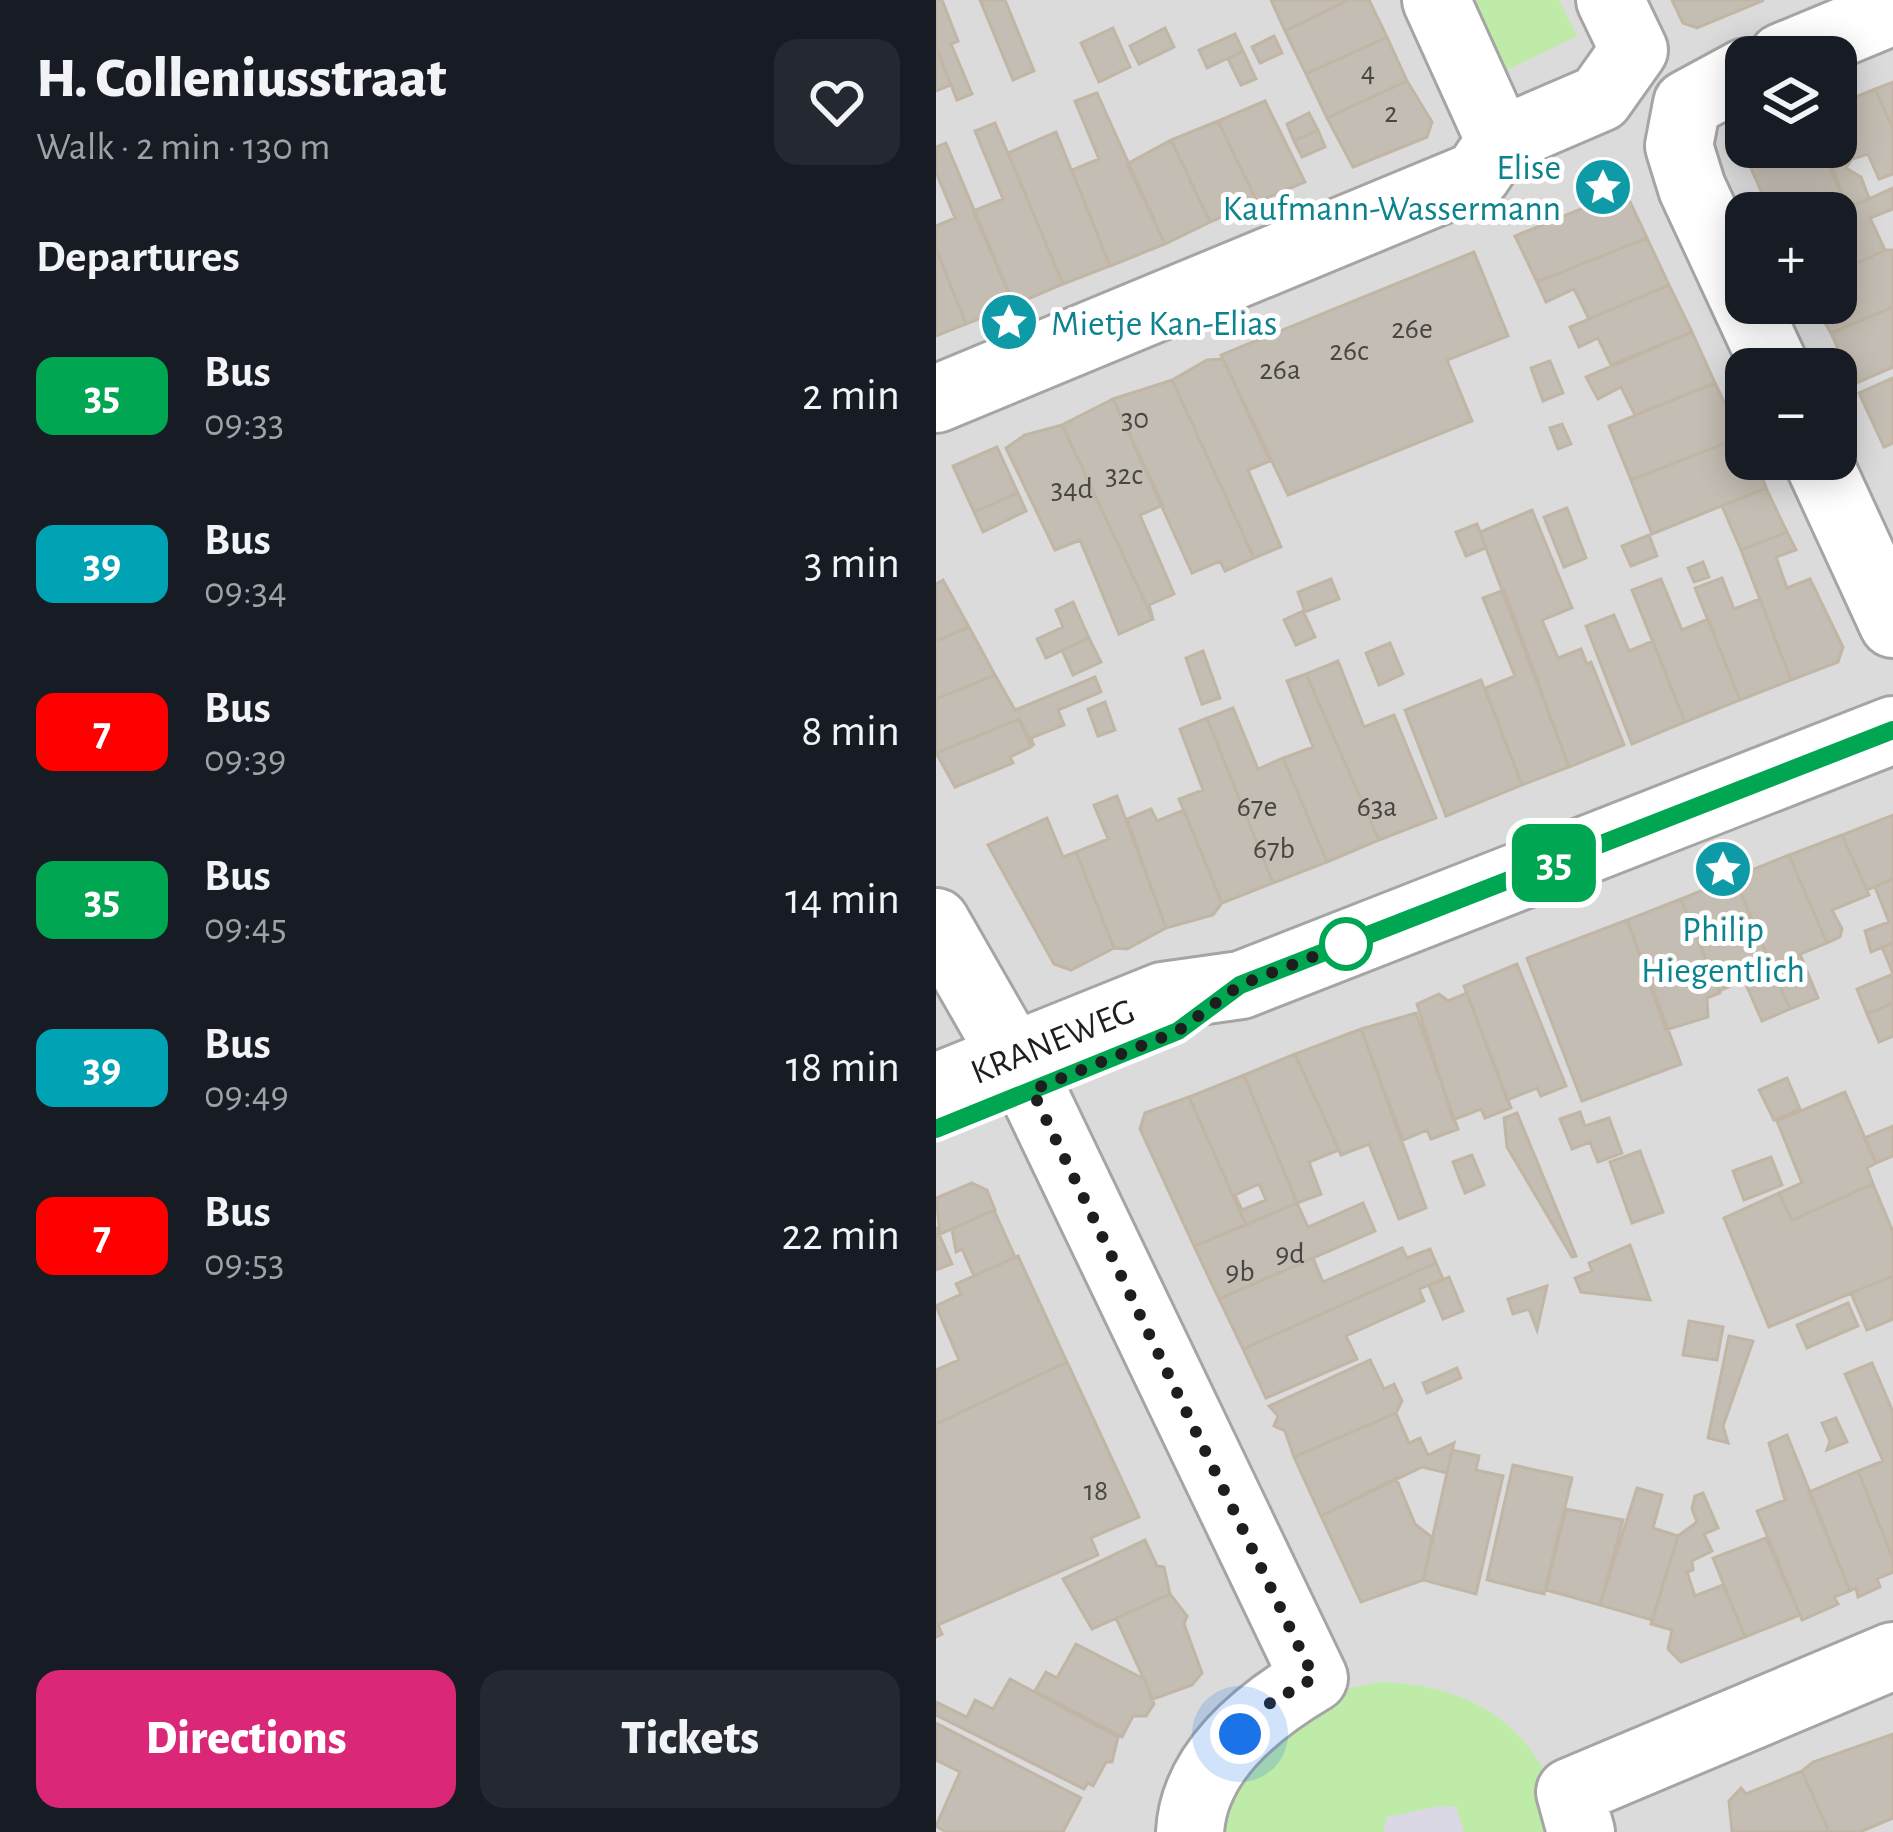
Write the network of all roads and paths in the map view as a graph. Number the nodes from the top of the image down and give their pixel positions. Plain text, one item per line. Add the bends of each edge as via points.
1 (1436, 0) edge
2 (1610, 0) edge
3 (1893, 11) edge
4 (1833, 36) edge
5 (1725, 83) edge
6 (1500, 141) junction
7 (1766, 348) edge
8 (936, 399) edge
9 (1827, 480) edge
10 (1893, 624) edge
11 (1893, 730) edge
12 (936, 922) edge
13 (1023, 1073) junction
14 (936, 1087) edge
15 (936, 1129) edge
16 (1893, 1656) edge
17 (1576, 1812) edge
18 (1190, 1832) edge

1 - 6 street
2 - 6 street via 1634,50 1622,70 1600,98
3 - 4 street
5 - 7 street via 1687,104 1679,146
6 - 8 street via 1478,175
9 - 10 street
11 - 13 street, KRANEWEG via 1240,985 1162,996
12 - 13 street
13 - 14 street, KRANEWEG
13 - 15 street, KRANEWEG
13 - 18 street via 1314,1678 1265,1706 1214,1762
16 - 17 street

